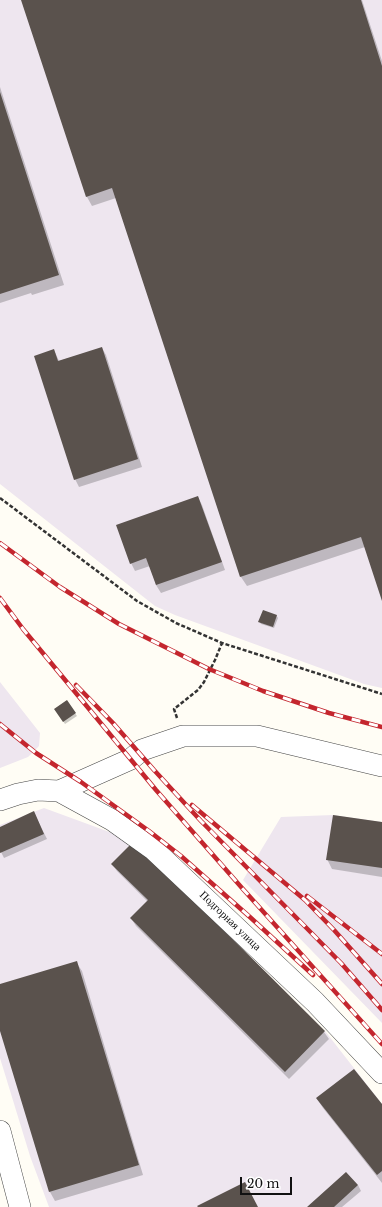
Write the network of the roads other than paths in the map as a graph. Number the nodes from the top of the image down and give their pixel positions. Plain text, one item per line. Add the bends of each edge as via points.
1 (382, 766) edge
2 (59, 791) junction
3 (0, 800) edge
4 (382, 1073) edge
5 (0, 1131) edge
6 (20, 1207) edge

1 - 2 street via 258,736 183,736 142,750 131,759
2 - 3 street via 38,790
2 - 4 street, Подгорная улица via 112,820 159,854 315,1002
5 - 6 street

